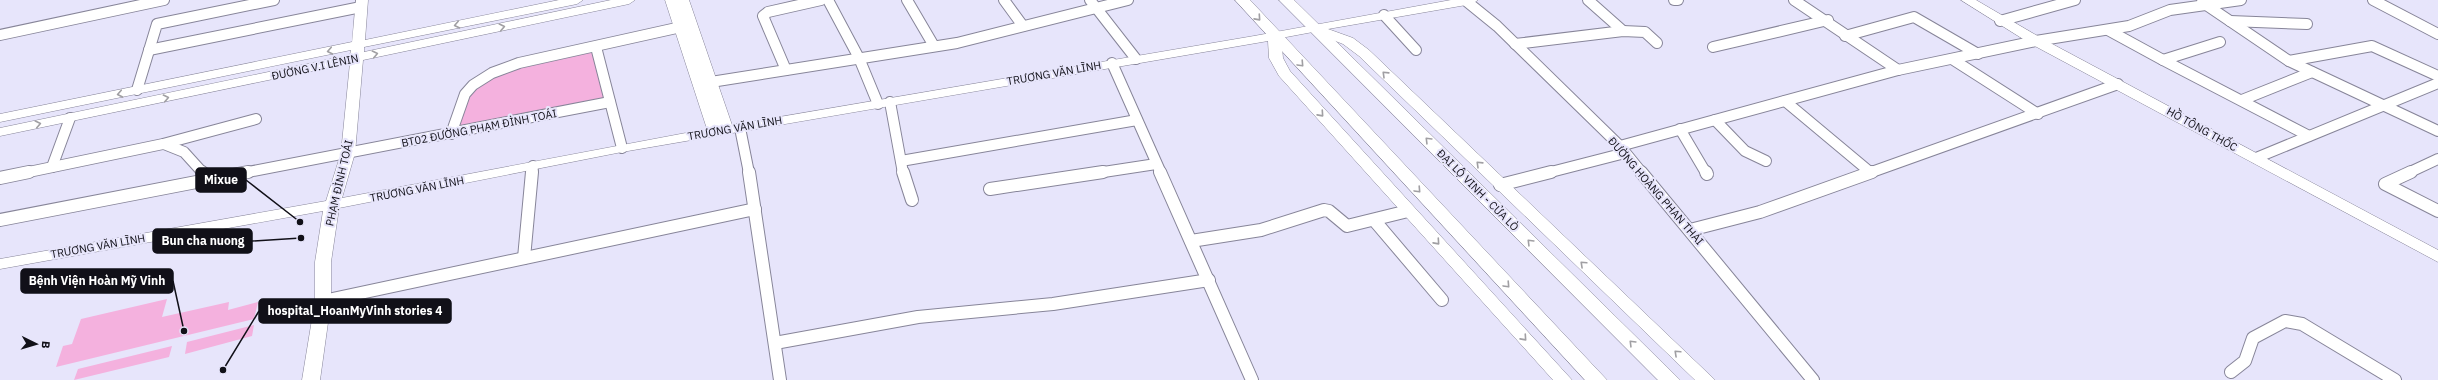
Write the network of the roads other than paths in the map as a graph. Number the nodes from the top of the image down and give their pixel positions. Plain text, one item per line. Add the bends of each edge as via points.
1 (164, 0) edge
2 (274, 0) edge
3 (577, 0) edge
4 (630, 0) edge
5 (671, 0) edge
6 (683, 0) edge
7 (821, 0) edge
8 (828, 0) edge
9 (907, 0) edge
10 (1004, 0) edge
11 (1128, 0) edge
12 (1242, 0) edge
13 (1286, 0) edge
14 (1468, 0) edge
15 (1588, 0) edge
16 (1674, 0) edge
17 (1678, 0) edge
18 (1794, 0) edge
19 (1966, 0) edge
20 (2075, 0) edge
21 (2240, 0) edge
22 (2373, 0) edge
23 (2201, 2) edge
24 (361, 4) edge
25 (1093, 4) edge
26 (1384, 15) junction
27 (1828, 20) junction
28 (2000, 21) junction
29 (2229, 21) junction
30 (2307, 24) dead end
31 (1023, 26) junction
32 (681, 27) junction
33 (1314, 28) junction
34 (2108, 30) junction
35 (1623, 31) junction
36 (2438, 34) edge
37 (0, 35) edge
38 (1274, 36) junction
39 (1845, 36) junction
40 (2036, 41) junction
41 (2220, 42) dead end
42 (1657, 43) dead end
43 (1516, 44) junction
44 (934, 46) junction
45 (596, 47) junction
46 (1713, 47) dead end
47 (149, 50) junction
48 (1416, 50) dead end
49 (357, 52) junction
50 (1978, 54) junction
51 (859, 58) junction
52 (1136, 59) junction
53 (1952, 59) junction
54 (2163, 60) junction
55 (2289, 61) junction
56 (1112, 63) junction
57 (786, 70) junction
58 (1898, 70) junction
59 (2312, 72) junction
60 (2438, 76) edge
61 (711, 82) junction
62 (2438, 83) edge
63 (2118, 84) junction
64 (137, 90) junction
65 (2242, 100) junction
66 (1785, 101) junction
67 (610, 102) junction
68 (884, 103) junction
69 (2383, 105) junction
70 (2038, 114) junction
71 (0, 118) edge
72 (70, 118) junction
73 (256, 119) dead end
74 (1137, 120) junction
75 (1715, 120) junction
76 (727, 130) junction
77 (1680, 130) junction
78 (452, 131) junction
79 (0, 132) edge
80 (2438, 132) edge
81 (2308, 136) junction
82 (163, 144) junction
83 (622, 148) junction
84 (348, 150) junction
85 (1623, 150) junction
86 (2256, 158) junction
87 (2438, 159) edge
88 (900, 161) junction
89 (1766, 161) dead end
90 (1156, 164) junction
91 (533, 166) junction
92 (52, 167) junction
93 (1870, 172) junction
94 (1707, 174) dead end
95 (0, 178) edge
96 (208, 180) junction
97 (1500, 185) junction
98 (990, 189) dead end
99 (912, 200) dead end
100 (332, 205) junction
101 (755, 209) junction
102 (1408, 211) junction
103 (2438, 211) edge
104 (0, 220) edge
105 (1374, 220) junction
106 (1690, 230) junction
107 (1191, 241) junction
108 (2438, 257) edge
109 (524, 258) junction
110 (0, 264) edge
111 (1209, 280) junction
112 (1442, 300) dead end
113 (324, 301) junction
114 (775, 343) junction
115 (2231, 372) dead end
116 (2390, 379) edge
117 (311, 380) edge
118 (780, 380) edge
119 (1252, 380) edge
120 (1563, 380) edge
121 (1597, 380) edge
122 (1670, 380) edge
123 (1706, 380) edge
124 (1813, 380) edge

1 - 37 street
2 - 47 street via 159,23 155,26
3 -> 49 street, ĐƯỜNG V.I LÊNIN
49 -> 4 street, ĐƯỜNG V.I LÊNIN
5 - 32 street
6 - 61 street
7 - 57 street via 768,12 762,16
8 - 51 street
9 - 44 street
10 - 31 street
11 - 25 street
12 -> 38 main road
13 - 33 main road, ĐẠI LỘ VINH - CỬA LÒ
14 - 26 street, TRƯƠNG VĂN LĨNH
14 - 43 street, ĐƯỜNG HOÀNG PHAN THÁI
15 - 35 street
16 - 17 street
18 - 27 street
19 - 28 street, HỒ TÔNG THỐC
20 - 28 street
21 - 23 street
22 - 36 street
23 - 29 street
23 - 34 street via 2170,10 2140,23
24 - 47 street
24 - 49 street, PHẠM ĐÌNH TOÁI
25 - 31 street
25 - 52 street
26 - 33 street, TRƯƠNG VĂN LĨNH
26 - 48 street
27 - 39 street
27 - 46 street
28 - 40 street, HỒ TÔNG THỐC
29 - 30 street
29 - 55 street
31 - 44 street
32 - 45 street
32 - 76 street
33 - 38 street, TRƯƠNG VĂN LĨNH
97 -> 33 street via 1359,49 1340,37
122 -> 33 main road, ĐẠI LỘ VINH - CỬA LÒ
34 - 40 street
34 - 54 street
35 - 42 street via 1645,32
35 - 43 street
38 - 52 street, TRƯƠNG VĂN LĨNH
38 -> 102 street via 1276,58 1284,74
38 -> 121 main road
39 - 50 street via 1916,17
39 - 58 street
40 - 50 street
40 - 63 street, HỒ TÔNG THỐC
41 - 54 street
43 - 85 street, ĐƯỜNG HOÀNG PHAN THÁI
44 - 51 street
45 - 67 street
45 - 78 street via 519,63 485,76 465,94
47 - 64 street
49 -> 64 street, ĐƯỜNG V.I LÊNIN
72 -> 49 street, ĐƯỜNG V.I LÊNIN
49 - 84 street, PHẠM ĐÌNH TOÁI
50 - 53 street
51 - 57 street
51 - 68 street
52 - 56 street, TRƯƠNG VĂN LĨNH
53 - 58 street
53 - 70 street
54 - 65 street
55 - 59 street
55 - 60 street via 2372,46
56 - 68 street, TRƯƠNG VĂN LĨNH
56 - 74 street
57 - 61 street
58 - 66 street
59 - 65 street
59 - 69 street
61 - 76 street
62 - 69 street
63 - 70 street
63 - 86 street, HỒ TÔNG THỐC
64 -> 71 street, ĐƯỜNG V.I LÊNIN
65 - 81 street
66 - 75 street
66 - 93 street
67 - 78 street, BT02 ĐƯỜNG PHẠM ĐÌNH TOÁI
67 - 83 street
68 - 76 street, TRƯƠNG VĂN LĨNH
68 - 88 street
69 - 80 street
69 - 81 street
70 - 93 street
79 -> 72 street, ĐƯỜNG V.I LÊNIN
72 - 92 street
73 - 82 street
74 - 88 street
74 - 90 street
75 - 77 street
75 - 89 street via 1745,151
76 - 83 street, TRƯƠNG VĂN LĨNH
76 - 101 street
77 - 85 street
77 - 94 street
78 - 84 street, BT02 ĐƯỜNG PHẠM ĐÌNH TOÁI
81 - 86 street
82 - 92 street
82 - 96 street via 185,151
83 - 91 street, TRƯƠNG VĂN LĨNH
84 - 96 street, BT02 ĐƯỜNG PHẠM ĐÌNH TOÁI
84 - 100 street, PHẠM ĐÌNH TOÁI
85 - 97 street
85 - 106 street, ĐƯỜNG HOÀNG PHAN THÁI
86 - 108 street, HỒ TÔNG THỐC
87 - 103 street via 2385,184
88 - 99 street
90 - 98 street
90 - 107 street
91 - 100 street, TRƯƠNG VĂN LĨNH
91 - 109 street
92 - 95 street
93 - 106 street via 1760,212
96 - 104 street, BT02 ĐƯỜNG PHẠM ĐÌNH TOÁI
123 -> 97 street
100 - 110 street, TRƯƠNG VĂN LĨNH
100 - 113 street, PHẠM ĐÌNH TOÁI via 323,262
101 - 109 street
101 - 114 street
102 - 105 street
102 -> 120 street
105 - 107 street via 1346,226 1329,211 1324,210 1261,230
105 - 112 street
106 - 124 street, ĐƯỜNG HOÀNG PHAN THÁI
107 - 111 street
109 - 113 street
111 - 114 street via 1053,304 918,317
111 - 119 street
113 - 117 street, PHẠM ĐÌNH TOÁI
114 - 118 street
115 - 116 street via 2245,361 2253,338 2291,320 2302,324

